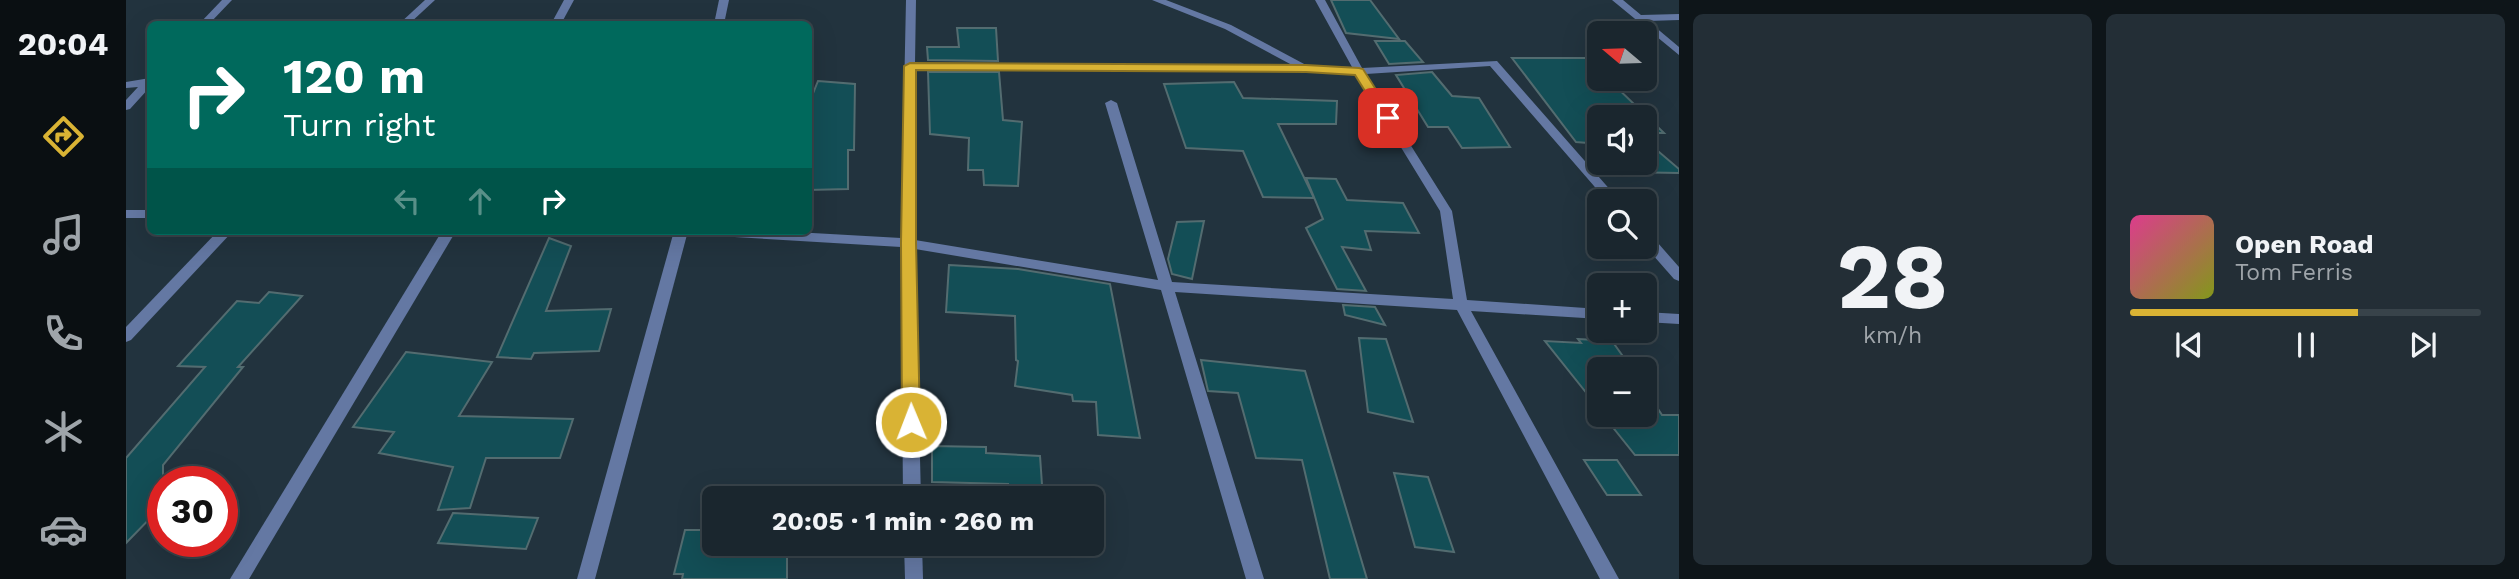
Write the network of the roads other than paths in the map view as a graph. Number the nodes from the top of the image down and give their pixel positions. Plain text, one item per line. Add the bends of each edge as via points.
1 (227, 0) edge
2 (429, 0) edge
3 (569, 0) edge
4 (724, 0) edge
5 (911, 0) edge
6 (1157, 0) edge
7 (1320, 0) edge
8 (1617, 0) edge
9 (1679, 17) edge
10 (1638, 18) junction
11 (207, 21) edge
12 (407, 21) edge
13 (558, 21) edge
14 (720, 21) edge
15 (1679, 52) edge
16 (910, 66) junction
17 (1306, 68) junction
18 (1359, 71) junction
19 (147, 82) edge
20 (126, 85) edge
21 (147, 85) edge
22 (1111, 103) dead end
23 (126, 107) edge
24 (1603, 189) edge
25 (126, 214) edge
26 (147, 214) edge
27 (222, 235) edge
28 (447, 235) edge
29 (680, 235) edge
30 (770, 235) edge
31 (908, 243) junction
32 (1657, 251) edge
33 (1679, 276) edge
34 (1164, 286) junction
35 (1461, 304) junction
36 (1587, 313) edge
37 (1657, 318) edge
38 (1679, 319) edge
39 (126, 336) edge
40 (912, 486) edge
41 (913, 556) edge
42 (239, 579) edge
43 (586, 579) edge
44 (914, 579) edge
45 (1255, 579) edge
46 (1611, 579) edge

1 - 11 street
2 - 12 street
3 - 13 street
4 - 14 street
5 - 16 street
6 - 17 street via 1228,27
7 - 18 street
8 - 10 street
9 - 10 street
10 - 15 street
16 - 17 street
16 - 31 street
17 - 18 street
18 - 24 street via 1493,63
18 - 35 street via 1446,211
19 - 20 street
21 - 23 street
22 - 34 street
25 - 26 street
27 - 39 street
28 - 42 street
29 - 43 street
30 - 31 street
31 - 34 street
31 - 40 street
32 - 33 street
34 - 35 street
34 - 45 street
35 - 36 street
35 - 46 street
37 - 38 street
41 - 44 street

